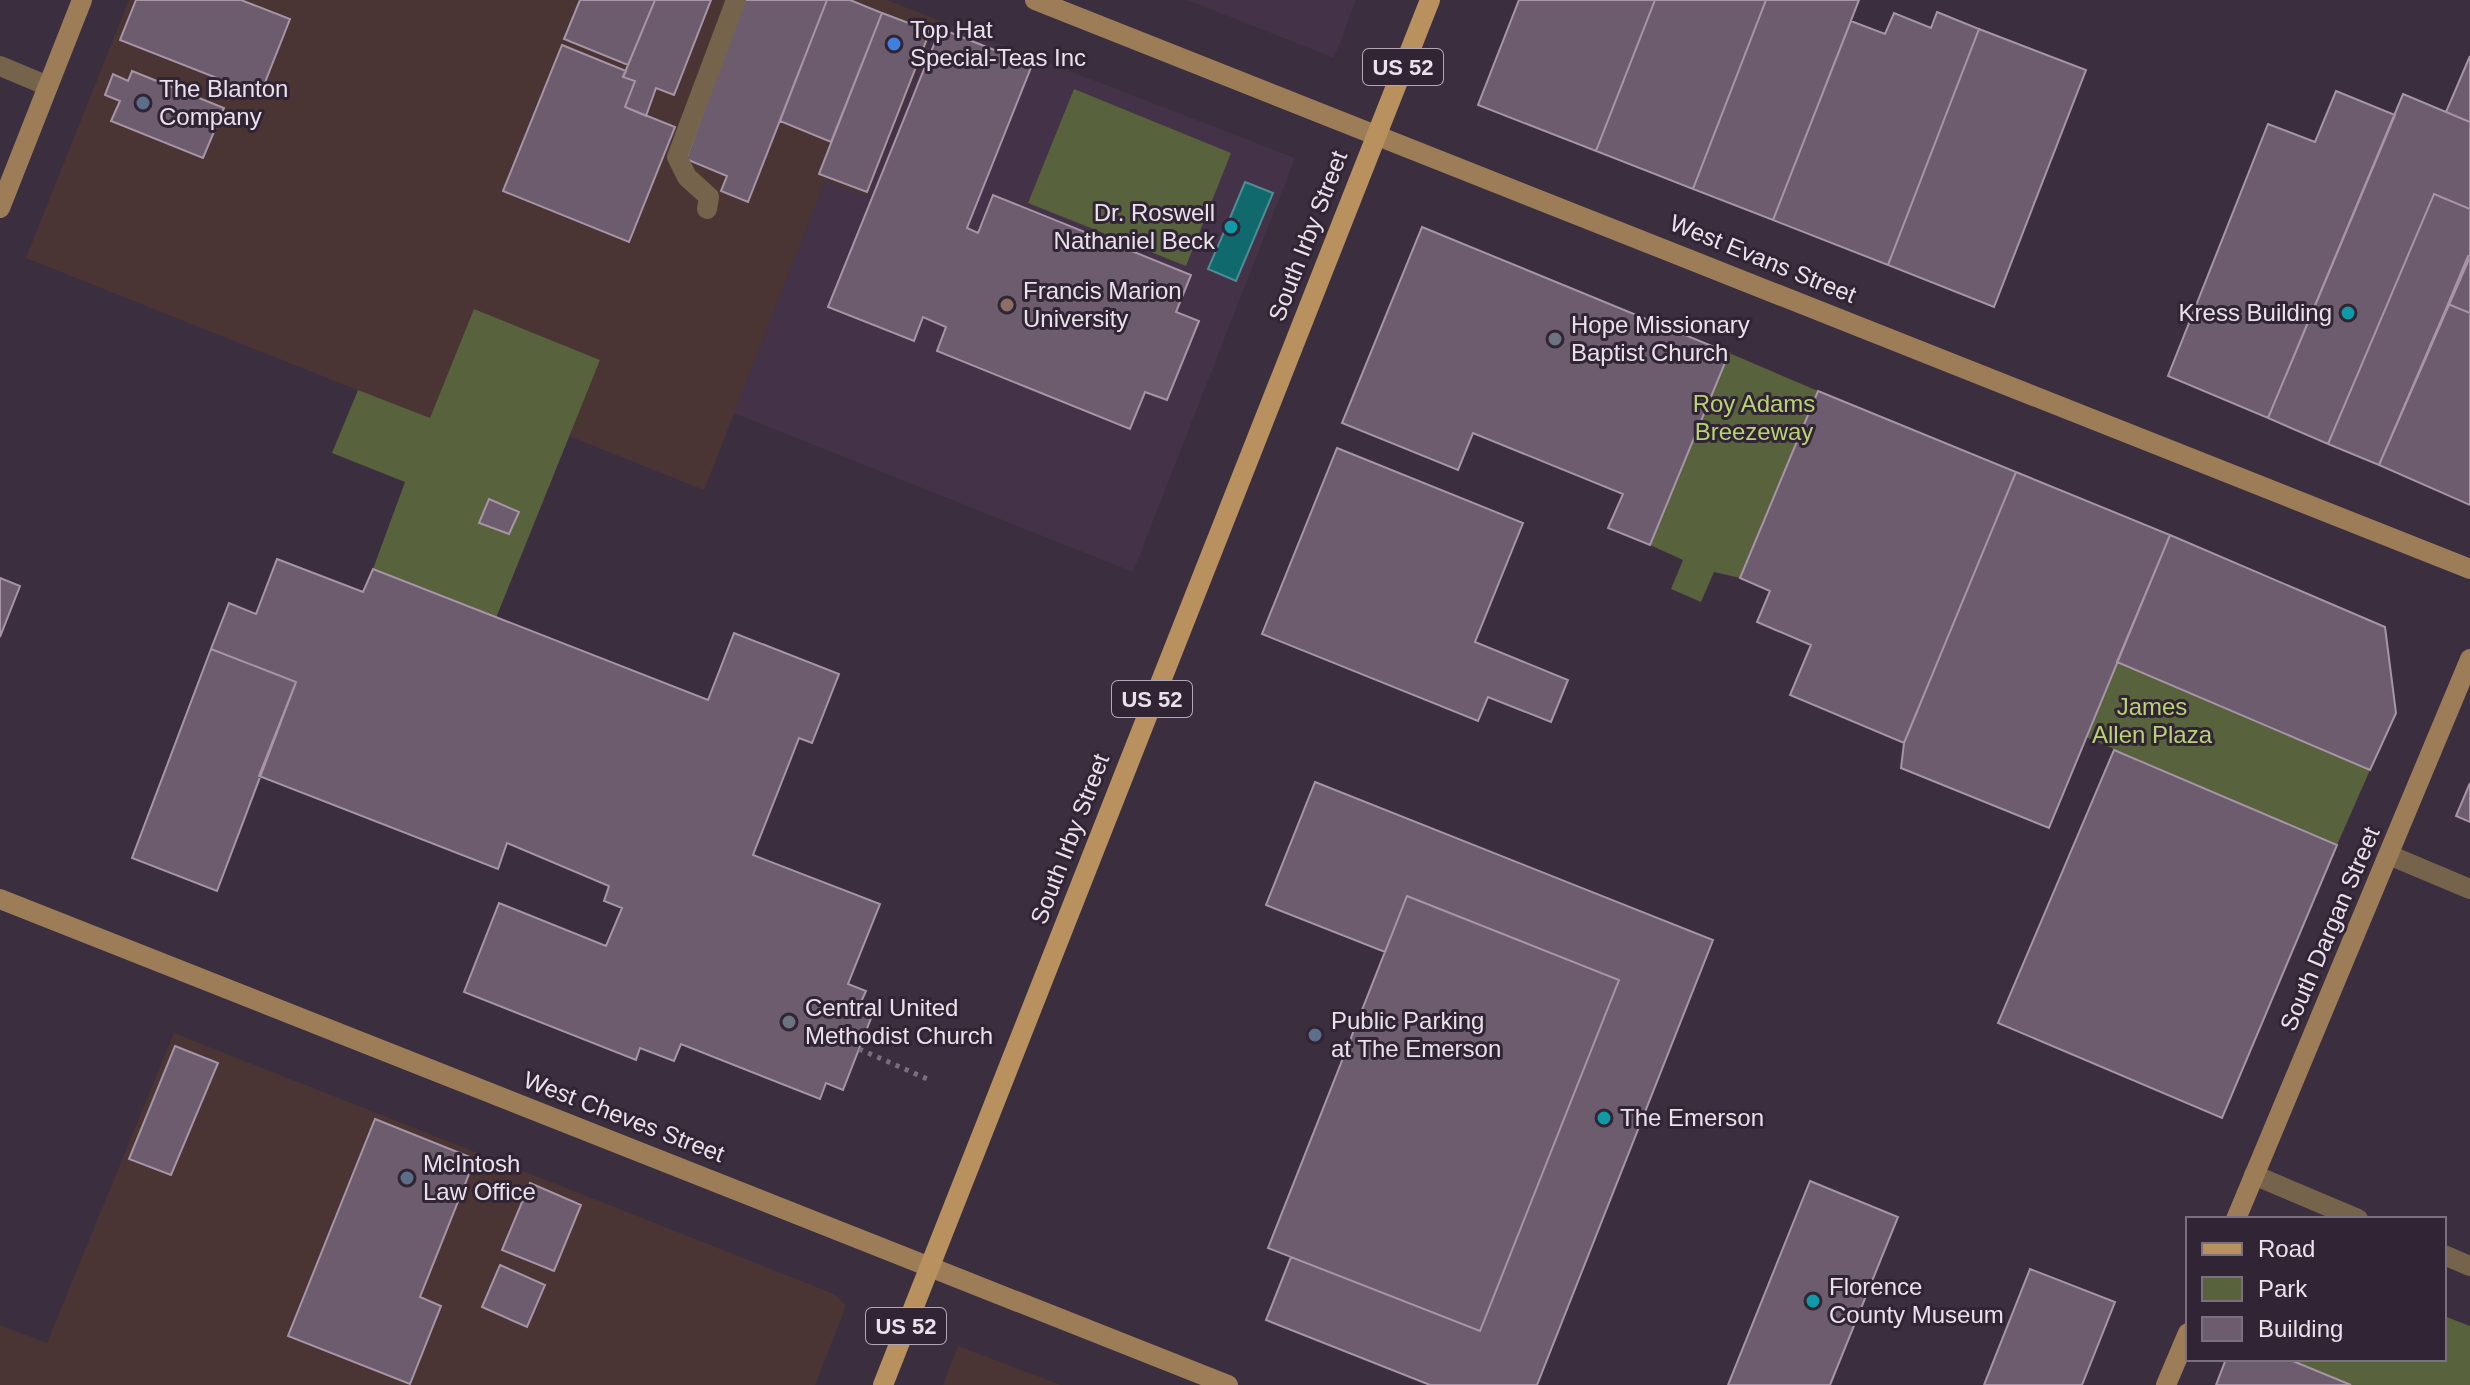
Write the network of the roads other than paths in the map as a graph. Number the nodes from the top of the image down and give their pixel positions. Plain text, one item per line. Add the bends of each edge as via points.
1 (82, 0) edge
2 (736, 0) edge
3 (1035, 0) edge
4 (1430, 0) edge
5 (0, 66) edge
6 (48, 86) junction
7 (1376, 133) junction
8 (0, 208) edge
9 (707, 209) dead end
10 (2470, 569) edge
11 (2470, 659) edge
12 (2389, 855) junction
13 (2470, 889) edge
14 (0, 899) edge
15 (2254, 1175) junction
16 (2237, 1217) edge
17 (2353, 1217) edge
18 (2446, 1256) edge
19 (931, 1266) junction
20 (2470, 1266) edge
21 (2186, 1338) edge
22 (883, 1385) edge
23 (1228, 1385) edge
24 (2166, 1385) edge

1 - 6 street
2 - 9 lane via 677,157 687,177 709,197
3 - 7 street, West Evans Street
4 - 7 main road, US 52
5 - 6 lane
6 - 8 street
7 - 10 street, West Evans Street
7 - 19 main road, South Irby Street / US 52
11 - 12 street, South Dargan Street
12 - 13 lane
12 - 15 street, South Dargan Street
14 - 19 street, West Cheves Street
15 - 16 street, South Dargan Street
15 - 17 lane
18 - 20 lane
19 - 22 main road, South Irby Street / US 52
19 - 23 street, West Cheves Street
21 - 24 street

